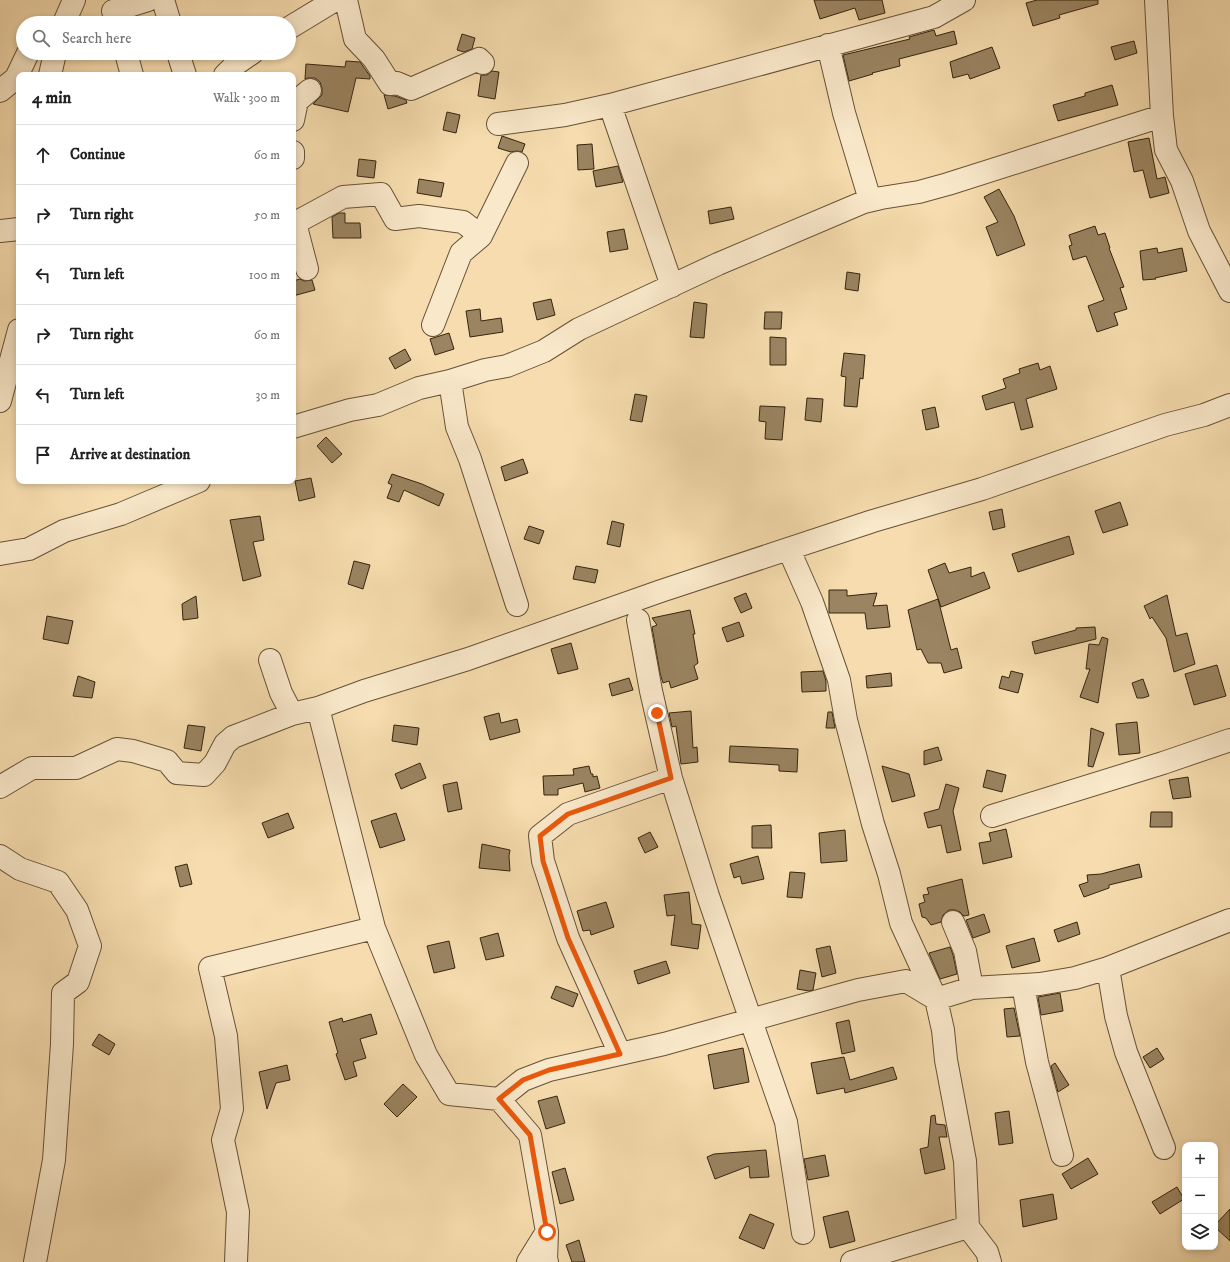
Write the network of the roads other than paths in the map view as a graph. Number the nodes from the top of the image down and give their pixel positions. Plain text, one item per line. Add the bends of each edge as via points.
1 (74, 0) edge
2 (148, 0) edge
3 (163, 0) edge
4 (335, 0) edge
5 (346, 0) edge
6 (964, 0) edge
7 (1156, 0) edge
8 (113, 11) edge
9 (67, 16) edge
10 (168, 16) edge
11 (296, 24) edge
12 (828, 45) junction
13 (23, 60) edge
14 (53, 60) edge
15 (128, 60) edge
16 (180, 60) edge
17 (242, 60) edge
18 (483, 63) dead end
19 (51, 72) edge
20 (131, 72) edge
21 (184, 72) edge
22 (228, 72) edge
23 (8, 84) edge
24 (303, 92) edge
25 (610, 104) junction
26 (0, 105) edge
27 (296, 106) edge
28 (1162, 116) junction
29 (498, 124) dead end
30 (517, 163) dead end
31 (870, 200) junction
32 (296, 218) edge
33 (296, 227) edge
34 (16, 229) edge
35 (0, 231) edge
36 (481, 236) junction
37 (307, 270) dead end
38 (672, 286) junction
39 (1230, 291) edge
40 (433, 325) dead end
41 (16, 341) edge
42 (450, 381) junction
43 (0, 400) edge
44 (1230, 405) edge
45 (296, 426) edge
46 (192, 484) edge
47 (789, 550) junction
48 (0, 554) edge
49 (517, 605) dead end
50 (638, 620) dead end
51 (270, 660) dead end
52 (318, 708) junction
53 (292, 714) junction
54 (1230, 740) edge
55 (671, 778) junction
56 (0, 788) edge
57 (992, 816) dead end
58 (0, 856) edge
59 (1230, 920) edge
60 (953, 922) dead end
61 (374, 928) junction
62 (1108, 968) junction
63 (1023, 985) junction
64 (972, 988) junction
65 (936, 998) junction
66 (750, 1021) junction
67 (620, 1054) junction
68 (499, 1099) junction
69 (1164, 1148) dead end
70 (1062, 1155) dead end
71 (968, 1227) junction
72 (547, 1232) junction
73 (803, 1233) dead end
74 (35, 1262) edge
75 (236, 1262) edge
76 (528, 1262) edge
77 (547, 1262) edge
78 (852, 1262) edge
79 (990, 1262) edge

1 - 9 street
2 - 8 street
3 - 10 street
4 - 11 street
5 - 18 street via 355,39 374,59 390,84 397,83 411,89 480,59
6 - 12 street via 934,16
7 - 28 street
12 - 25 street
12 - 31 street via 844,113
13 - 23 street
14 - 19 street
15 - 20 street
16 - 21 street
17 - 22 street
23 - 26 street
24 - 27 street
25 - 29 street via 565,115
25 - 38 street
28 - 31 street via 948,184 919,192
28 - 39 street via 1166,150 1182,181 1199,231
30 - 36 street
31 - 38 street via 735,256
32 - 36 street via 343,197 381,194 395,219 419,216 463,222
33 - 37 street
34 - 35 street
36 - 40 street via 460,253
38 - 42 street via 579,329 544,351 507,366
41 - 43 street
42 - 45 street via 419,388 378,405 350,410
42 - 49 street via 457,427 470,459
44 - 47 street via 982,489 873,521
46 - 48 street via 121,514 64,531 29,550
47 - 52 street
47 - 65 street via 812,602 839,680 846,720 901,923
50 - 55 street
51 - 53 street via 281,693
52 - 53 street
52 - 61 street
53 - 56 street via 233,737 225,744 215,763 204,775 178,772 167,761 117,749 76,768 32,768
54 - 57 street
55 - 66 street
55 - 67 street via 568,814 540,836 543,861 568,938
58 - 74 street via 20,869 58,882 77,910 90,946 78,982 64,993 54,1160
59 - 62 street
60 - 64 street via 964,951
61 - 68 street via 426,1055 449,1094
61 - 75 street via 210,968 227,1044 232,1109 223,1140 238,1212
62 - 63 street via 1074,978
62 - 69 street via 1116,1016 1126,1052
63 - 64 street
63 - 70 street via 1037,1062
64 - 65 street
65 - 66 street via 906,981 858,990
65 - 71 street via 965,1161
66 - 67 street
66 - 73 street via 786,1122
67 - 68 street via 549,1070 523,1080
68 - 72 street via 530,1135
71 - 78 street
71 - 79 street
72 - 76 street
72 - 77 street

